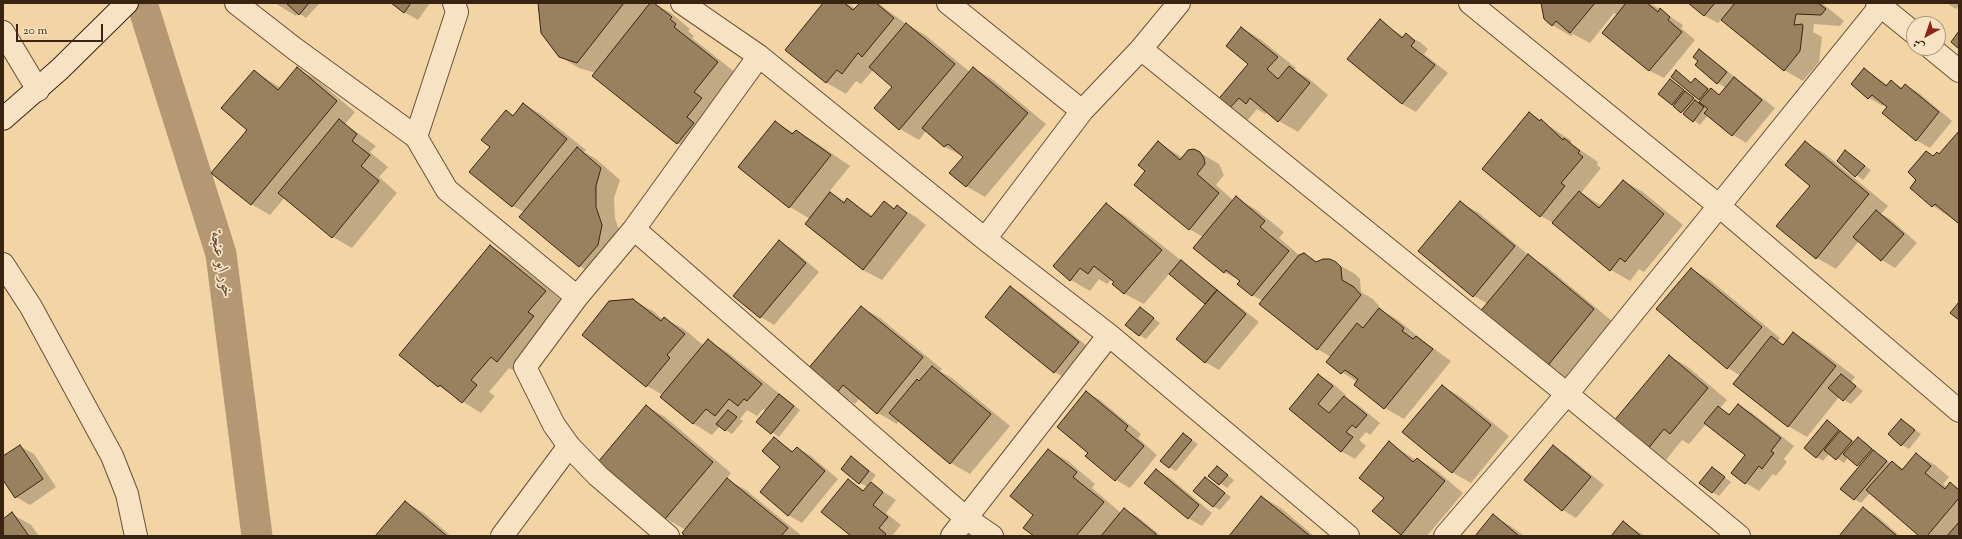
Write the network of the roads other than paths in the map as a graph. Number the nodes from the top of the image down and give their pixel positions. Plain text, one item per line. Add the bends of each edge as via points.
1 (127, 3) edge
2 (236, 3) edge
3 (454, 3) edge
4 (948, 3) edge
5 (1179, 3) edge
6 (1470, 3) edge
7 (1880, 4) edge
8 (693, 6) edge
9 (1906, 27) edge
10 (3, 32) edge
11 (1141, 49) junction
12 (759, 56) junction
13 (1941, 56) edge
14 (1959, 71) edge
15 (38, 90) junction
16 (1082, 112) junction
17 (3, 118) edge
18 (416, 137) junction
19 (1718, 205) junction
20 (634, 229) junction
21 (986, 239) junction
22 (3, 264) edge
23 (577, 297) junction
24 (1109, 335) junction
25 (1567, 394) junction
26 (1959, 411) edge
27 (570, 446) junction
28 (966, 518) junction
29 (136, 536) edge
30 (502, 536) edge
31 (668, 536) edge
32 (952, 536) edge
33 (992, 536) edge
34 (1348, 536) edge
35 (1445, 536) edge
36 (1739, 536) edge

1 - 15 street
2 - 18 street
3 - 18 street via 457,12
4 - 16 street
5 - 11 street
6 - 19 street
7 - 9 street
7 - 19 street
8 - 12 street
10 - 15 street
11 - 16 street
11 - 25 street
12 - 20 street
12 - 21 street
13 - 14 street
15 - 17 street
16 - 21 street
18 - 23 street via 447,190
19 - 25 street
19 - 26 street
20 - 23 street
20 - 28 street
21 - 24 street
22 - 29 street via 31,307 112,456 127,494
23 - 27 street via 525,368 554,425
24 - 28 street
24 - 34 street
25 - 35 street
25 - 36 street
27 - 30 street
27 - 31 street via 598,476
28 - 32 street
28 - 33 street

